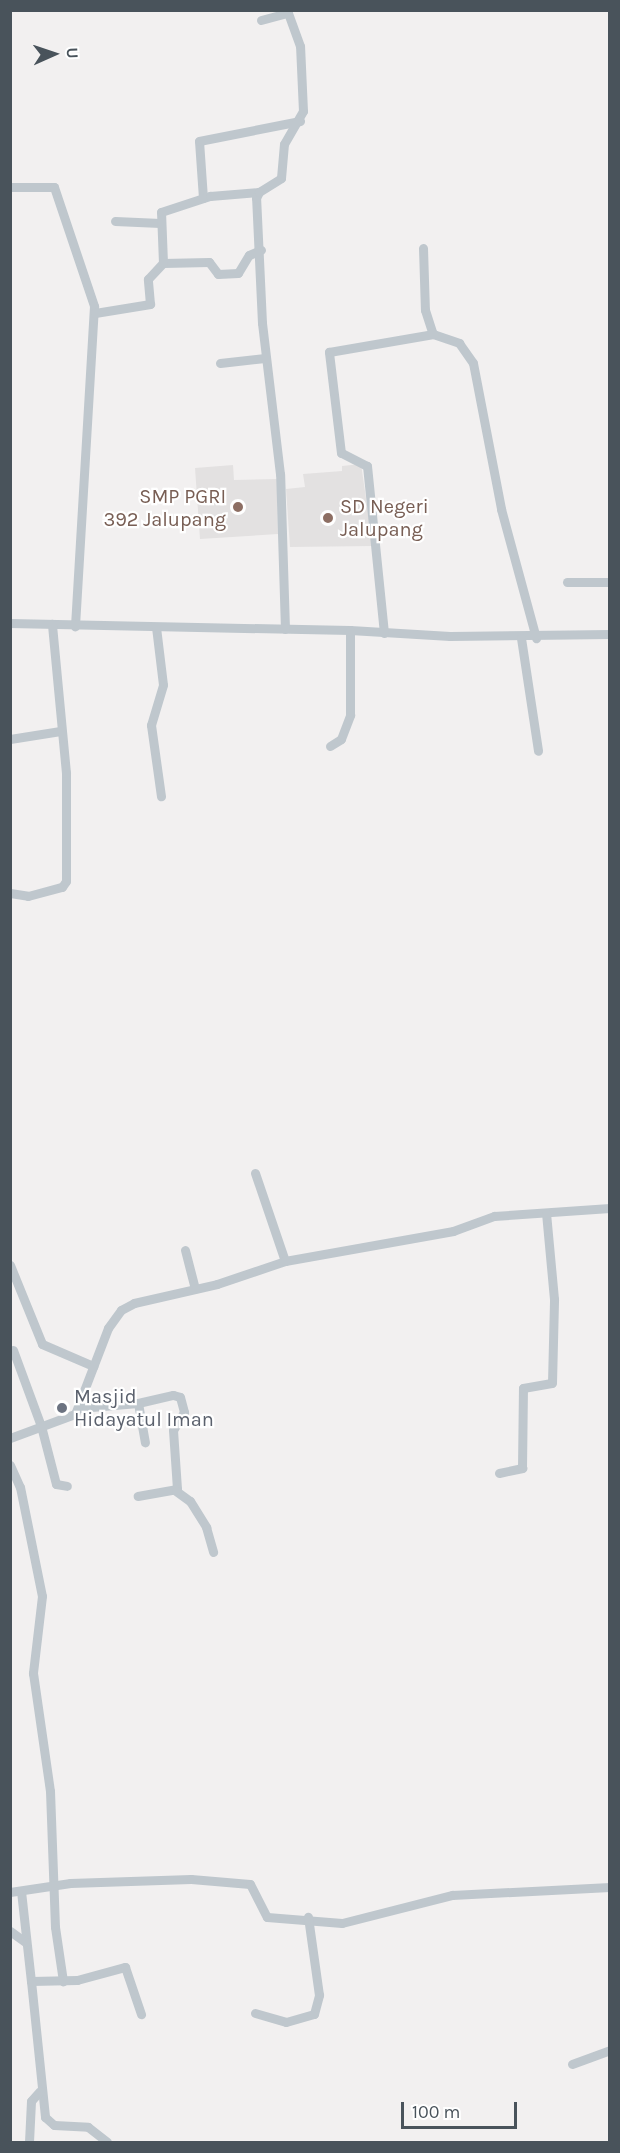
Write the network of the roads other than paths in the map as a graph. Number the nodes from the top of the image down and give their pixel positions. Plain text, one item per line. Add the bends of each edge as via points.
1 (288, 12) edge
2 (261, 20) dead end
3 (300, 121) junction
4 (10, 186) edge
5 (259, 192) junction
6 (203, 198) junction
7 (115, 222) dead end
8 (160, 223) junction
9 (423, 248) dead end
10 (261, 250) junction
11 (163, 263) junction
12 (95, 313) junction
13 (433, 334) junction
14 (265, 358) junction
15 (220, 363) dead end
16 (567, 582) dead end
17 (609, 582) edge
18 (10, 623) edge
19 (52, 624) junction
20 (75, 626) junction
21 (156, 627) junction
22 (285, 629) junction
23 (350, 630) junction
24 (384, 633) junction
25 (609, 634) edge
26 (520, 638) junction
27 (536, 638) junction
28 (60, 731) junction
29 (10, 739) edge
30 (330, 746) dead end
31 (538, 751) dead end
32 (161, 795) dead end
33 (10, 893) edge
34 (255, 1173) dead end
35 (609, 1208) edge
36 (546, 1213) junction
37 (185, 1250) dead end
38 (285, 1261) junction
39 (10, 1265) edge
40 (195, 1289) junction
41 (13, 1350) dead end
42 (93, 1366) junction
43 (138, 1403) junction
44 (80, 1408) junction
45 (41, 1426) junction
46 (10, 1438) edge
47 (145, 1442) dead end
48 (10, 1466) edge
49 (499, 1473) dead end
50 (66, 1486) dead end
51 (176, 1491) junction
52 (138, 1496) dead end
53 (213, 1552) dead end
54 (56, 1885) junction
55 (609, 1887) edge
56 (21, 1891) junction
57 (10, 1892) edge
58 (308, 1917) junction
59 (10, 1931) edge
60 (25, 1942) junction
61 (63, 1981) junction
62 (31, 1982) junction
63 (255, 2013) dead end
64 (141, 2014) dead end
65 (609, 2050) edge
66 (572, 2064) dead end
67 (40, 2091) junction
68 (29, 2142) edge
69 (107, 2142) edge

1 - 2 street
1 - 3 street via 300,46 304,105
3 - 5 street via 284,144 281,178
3 - 6 street via 199,141
4 - 12 street via 54,187
5 - 6 street
5 - 10 street
6 - 8 street via 161,212
7 - 8 street
8 - 11 street
9 - 13 street via 425,310
10 - 11 street via 249,255 238,273 218,274 209,262
10 - 14 street
11 - 12 street via 148,279 150,304
12 - 20 street
13 - 24 street via 329,352 341,453 367,466
13 - 27 street via 459,343 473,363 501,509
14 - 15 street
14 - 22 street via 278,445
16 - 17 street
18 - 19 street
19 - 20 street
19 - 28 street
20 - 21 street
21 - 22 street
21 - 32 street via 163,685 152,725
22 - 23 street
23 - 24 street
23 - 30 street via 350,715 341,739
24 - 26 street
25 - 27 street
26 - 27 street
26 - 31 street
28 - 29 street
28 - 33 street via 66,796 66,881 62,887 28,896
34 - 38 street
35 - 36 street
36 - 38 street via 494,1216 453,1231
36 - 49 street via 554,1299 552,1383 523,1388 522,1468
37 - 40 street
38 - 40 street
39 - 42 street via 42,1344
40 - 42 street via 121,1310 108,1328
41 - 45 street
42 - 44 street
43 - 44 street
43 - 47 street
43 - 51 street via 173,1395 180,1398 184,1412 173,1430
44 - 45 street via 70,1417
45 - 46 street
45 - 50 street via 56,1484
48 - 54 street via 20,1487 42,1596 33,1673 50,1791
51 - 52 street
51 - 53 street via 190,1501 206,1527
54 - 56 street
54 - 58 street via 191,1879 250,1884 267,1917
54 - 61 street via 56,1927
55 - 58 street via 452,1896 350,1922
56 - 57 street
56 - 60 street
58 - 63 street via 319,1995 315,2014 286,2022
59 - 60 street
60 - 62 street
61 - 62 street
61 - 64 street via 125,1967
62 - 67 street
65 - 66 street
67 - 68 street via 31,2101
67 - 69 street via 50,2123 88,2127

